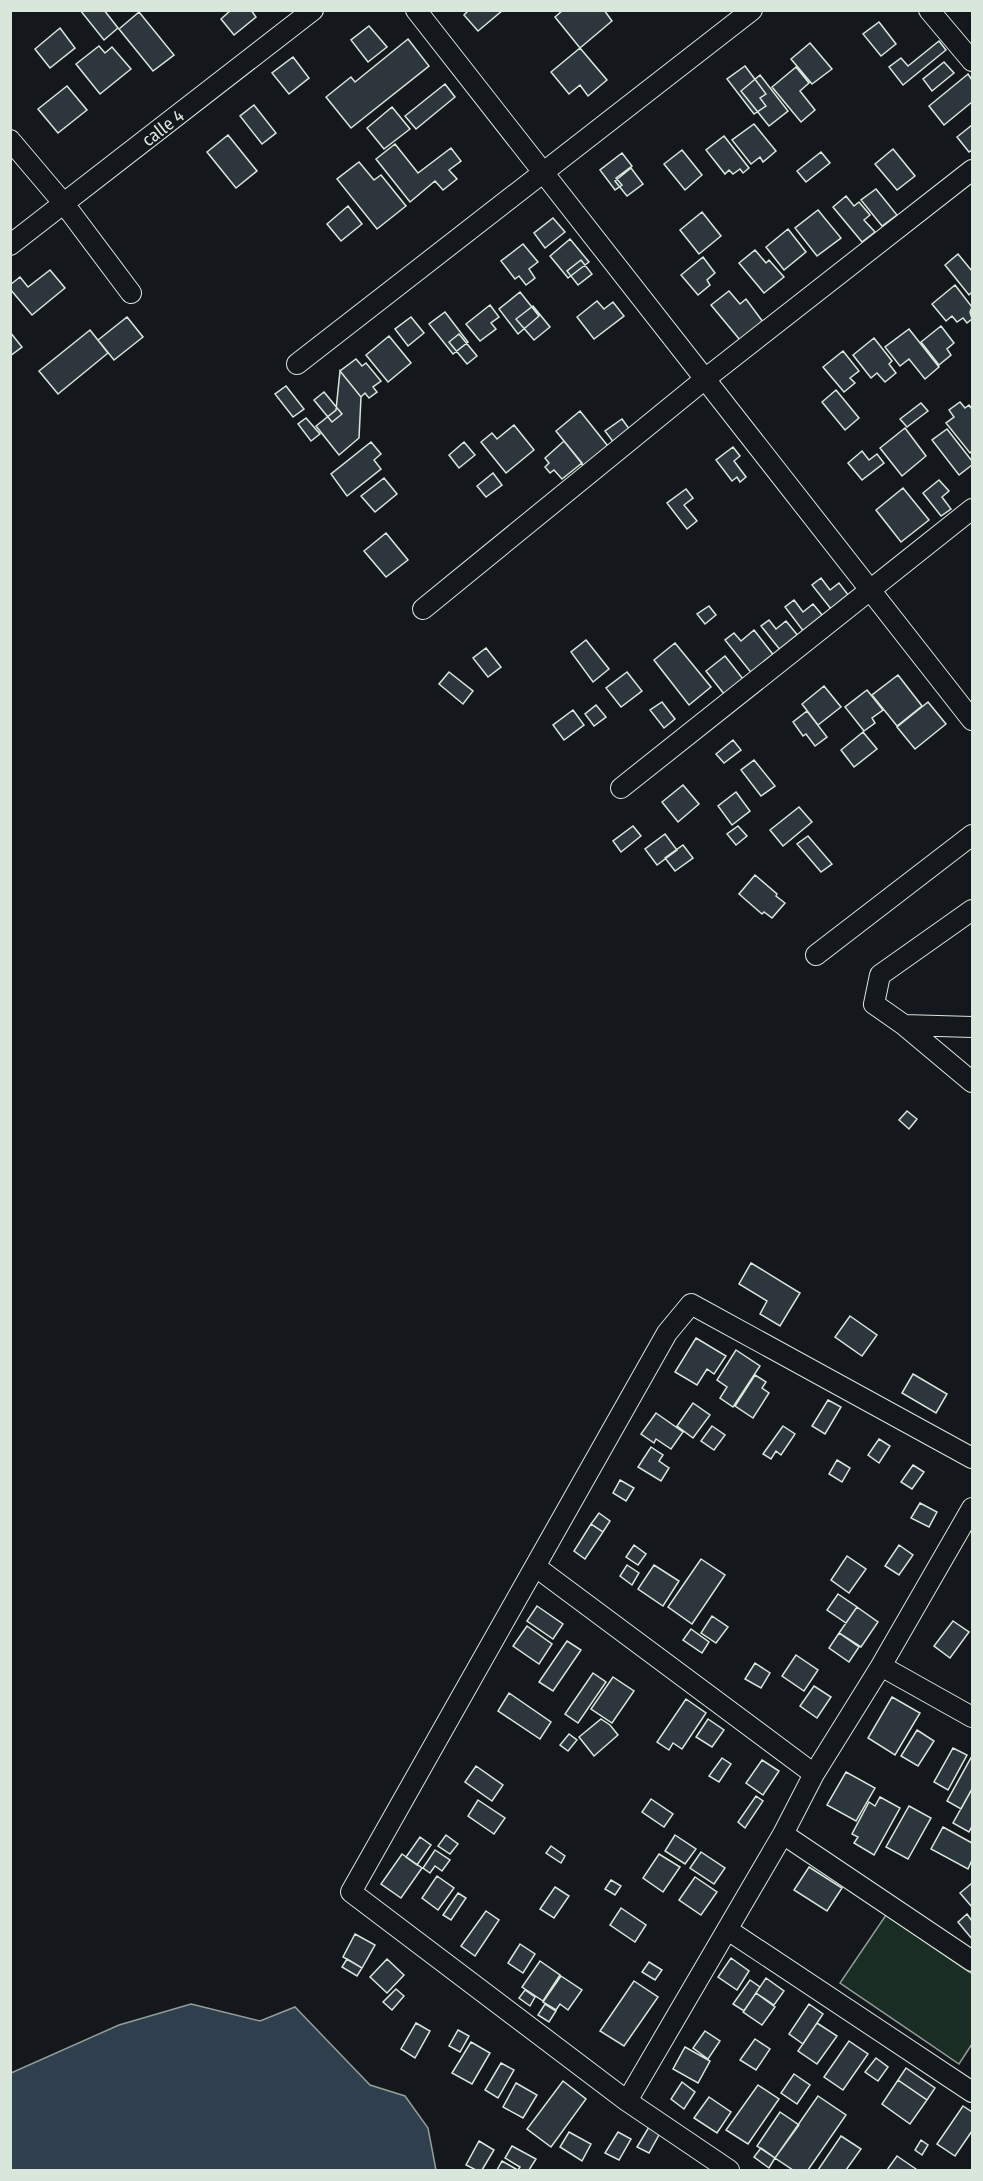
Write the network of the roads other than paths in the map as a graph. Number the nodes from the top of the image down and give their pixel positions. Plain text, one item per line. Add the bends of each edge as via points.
1 (314, 10) edge
2 (416, 10) edge
3 (752, 10) edge
4 (929, 10) edge
5 (972, 61) edge
6 (10, 140) edge
7 (972, 170) edge
8 (542, 174) junction
9 (65, 205) junction
10 (10, 245) edge
11 (131, 293) dead end
12 (297, 364) dead end
13 (705, 379) junction
14 (972, 509) edge
15 (871, 590) junction
16 (423, 609) dead end
17 (972, 720) edge
18 (621, 789) dead end
19 (972, 835) edge
20 (972, 910) edge
21 (816, 955) dead end
22 (904, 1025) junction
23 (972, 1027) edge
24 (972, 1082) edge
25 (972, 1458) edge
26 (972, 1508) edge
27 (536, 1567) junction
28 (881, 1666) junction
29 (972, 1717) edge
30 (814, 1774) junction
31 (783, 1834) junction
32 (728, 1930) junction
33 (972, 1961) edge
34 (972, 2092) edge
35 (627, 2101) junction
36 (729, 2170) edge

1 - 9 street, calle 4
2 - 8 street
3 - 8 street
4 - 5 street
6 - 9 street
7 - 13 street
8 - 12 street
8 - 13 street
9 - 10 street, calle 4
9 - 11 street
13 - 15 street
13 - 16 street
14 - 15 street
15 - 17 street
15 - 18 street
19 - 21 street
20 - 22 street via 880,975 874,1004
22 - 23 street
22 - 24 street
25 - 27 street via 691,1304 667,1333
26 - 28 street
27 - 30 street
27 - 35 street via 351,1892
28 - 29 street
28 - 30 street
30 - 31 street
31 - 32 street
31 - 33 street
32 - 34 street
32 - 35 street
35 - 36 street

